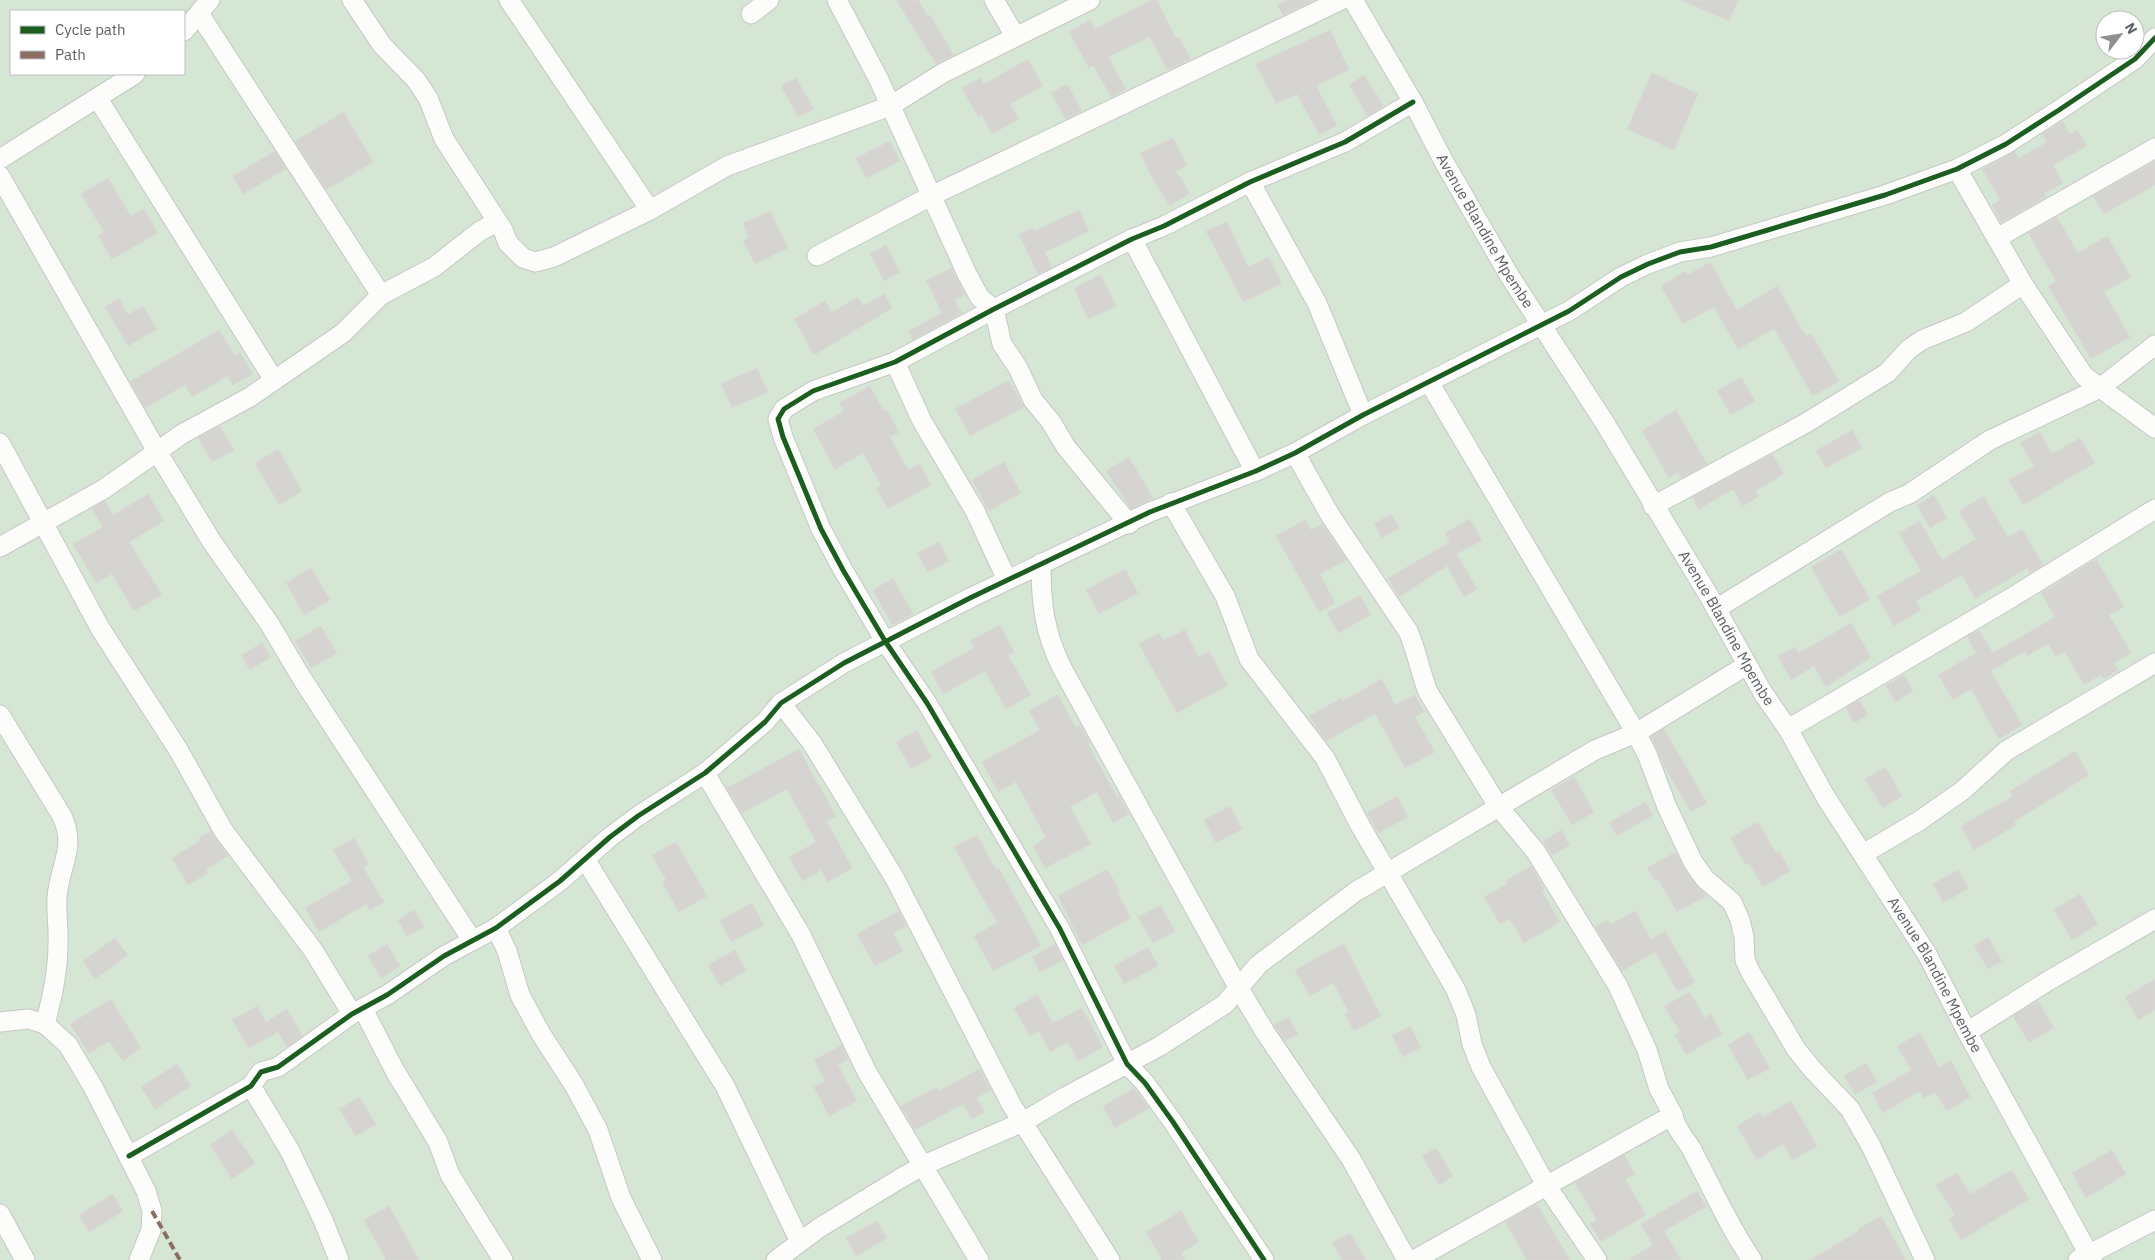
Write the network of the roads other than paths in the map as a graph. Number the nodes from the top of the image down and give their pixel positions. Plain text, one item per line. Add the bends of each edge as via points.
1 (352, 0) edge
2 (509, 0) edge
3 (769, 0) edge
4 (838, 0) edge
5 (994, 0) edge
6 (1090, 0) edge
7 (1342, 0) edge
8 (1353, 0) edge
9 (205, 7) edge
10 (751, 14) dead end
11 (185, 30) edge
12 (1015, 36) junction
13 (2155, 38) edge
14 (134, 75) edge
15 (98, 99) junction
16 (1412, 102) junction
17 (890, 106) junction
18 (2155, 148) edge
19 (0, 159) edge
20 (1957, 169) junction
21 (0, 176) edge
22 (1250, 182) junction
23 (931, 196) junction
24 (650, 210) junction
25 (497, 222) junction
26 (1997, 238) junction
27 (1132, 239) junction
28 (817, 256) dead end
29 (2023, 284) junction
30 (381, 295) junction
31 (994, 309) junction
32 (1542, 325) junction
33 (2155, 345) edge
34 (895, 362) junction
35 (274, 380) junction
36 (1429, 382) junction
37 (2100, 388) junction
38 (1363, 415) junction
39 (2155, 428) edge
40 (0, 443) edge
41 (158, 453) junction
42 (1295, 453) junction
43 (1256, 471) junction
44 (1171, 503) junction
45 (1653, 506) junction
46 (2155, 509) edge
47 (43, 522) junction
48 (1129, 524) junction
49 (0, 547) edge
50 (1041, 563) junction
51 (1007, 580) junction
52 (1716, 609) junction
53 (885, 641) junction
54 (2155, 663) edge
55 (1746, 666) junction
56 (781, 703) junction
57 (0, 715) edge
58 (1788, 729) junction
59 (1636, 733) junction
60 (704, 773) junction
61 (1498, 806) junction
62 (1863, 854) junction
63 (585, 859) junction
64 (1387, 871) junction
65 (2155, 919) edge
66 (496, 928) junction
67 (472, 940) junction
68 (1238, 988) junction
69 (358, 1012) junction
70 (0, 1022) edge
71 (45, 1024) junction
72 (1967, 1032) junction
73 (1127, 1064) junction
74 (251, 1086) junction
75 (1673, 1115) junction
76 (1023, 1122) junction
77 (129, 1156) junction
78 (924, 1165) junction
79 (1546, 1185) junction
80 (0, 1214) edge
81 (2155, 1220) edge
82 (800, 1242) junction
83 (2086, 1258) edge
84 (25, 1260) edge
85 (140, 1260) edge
86 (338, 1260) edge
87 (503, 1260) edge
88 (652, 1260) edge
89 (776, 1260) edge
90 (979, 1260) edge
91 (1110, 1260) edge
92 (1264, 1260) edge
93 (1407, 1260) edge
94 (1414, 1260) edge
95 (1597, 1260) edge
96 (1752, 1260) edge
97 (1925, 1260) edge

1 - 25 street via 382,45 416,80 428,98 444,139
2 - 24 street
3 - 10 street
4 - 17 street
5 - 12 street
6 - 12 street
7 - 23 street
8 - 16 street, Avenue Blandine Mpembe
9 - 11 street
9 - 30 street
12 - 17 street
13 - 20 street via 2135,59 2059,110 2006,144
14 - 15 street
15 - 19 street
15 - 35 street
16 - 22 street via 1345,142
16 - 32 street, Avenue Blandine Mpembe via 1494,250
17 - 23 street
17 - 24 street via 727,166
18 - 26 street
20 - 26 street
20 - 32 street via 1885,195 1664,258 1628,274
21 - 41 street
22 - 27 street
22 - 38 street via 1317,303
23 - 28 street
23 - 31 street via 980,298
24 - 25 street via 585,243 535,262 516,253
25 - 30 street via 434,266
26 - 29 street
27 - 31 street
27 - 43 street
29 - 37 street via 2084,376
29 - 45 street via 1966,322 1922,340 1887,373 1806,423
30 - 35 street via 344,333
31 - 34 street
31 - 48 street via 1002,344 1033,400 1066,447
32 - 36 street
32 - 45 street, Avenue Blandine Mpembe
33 - 37 street
34 - 51 street via 922,421 975,511
34 - 53 street via 813,391 784,409 778,419 821,528
35 - 41 street via 250,397 182,434
36 - 38 street
36 - 59 street
37 - 39 street
37 - 52 street via 1990,440 1910,494 1890,502
38 - 42 street
40 - 47 street
41 - 47 street via 72,508
41 - 67 street via 212,542 269,624
42 - 43 street
42 - 61 street via 1330,515 1408,631 1428,692
43 - 44 street
44 - 48 street
44 - 64 street via 1224,596 1250,659 1325,758
45 - 52 street, Avenue Blandine Mpembe
46 - 58 street
47 - 49 street
47 - 69 street via 100,628 180,752 223,830
48 - 50 street
50 - 51 street
50 - 68 street via 1043,612 1051,645
51 - 53 street
52 - 55 street, Avenue Blandine Mpembe
53 - 56 street
53 - 73 street via 927,703 1060,929
54 - 62 street via 2006,751 1962,791 1919,822
55 - 58 street, Avenue Blandine Mpembe
55 - 59 street
56 - 60 street via 765,722
56 - 76 street via 812,743 894,877
57 - 71 street via 68,831 68,851 57,898 58,948 52,1000
58 - 62 street, Avenue Blandine Mpembe via 1825,796
59 - 61 street via 1595,750
59 - 97 street via 1693,862 1705,879 1732,902 1740,920 1751,973 1796,1049 1850,1109
60 - 63 street via 610,836
60 - 78 street via 801,935 867,1072
61 - 64 street
61 - 75 street via 1536,852 1618,986 1647,1050 1659,1089
62 - 72 street, Avenue Blandine Mpembe via 1927,954
63 - 66 street
63 - 82 street via 725,1086
64 - 68 street via 1270,955
64 - 79 street via 1456,990 1481,1067
65 - 72 street
66 - 67 street
66 - 88 street via 520,994 598,1130 620,1198
67 - 69 street
68 - 73 street via 1225,1004
68 - 93 street via 1351,1159
69 - 74 street via 278,1067 261,1072
69 - 87 street via 438,1142 450,1175
70 - 71 street via 28,1019
71 - 77 street via 68,1045
72 - 83 street, Avenue Blandine Mpembe
73 - 76 street
73 - 92 street via 1174,1122
74 - 77 street
74 - 86 street via 290,1151
75 - 79 street
75 - 96 street via 1674,1124
76 - 78 street
76 - 91 street
77 - 85 street via 152,1211 151,1230
78 - 82 street
78 - 90 street
79 - 94 street
79 - 95 street
80 - 84 street
81 - 83 street
82 - 89 street

